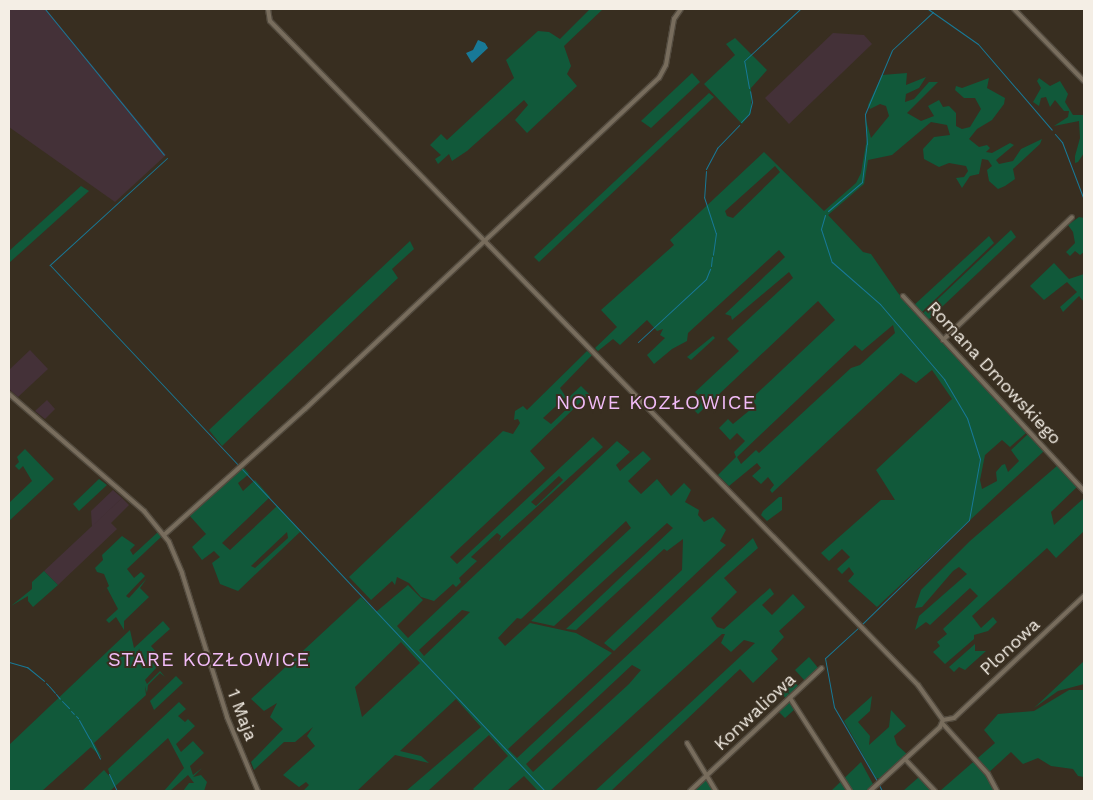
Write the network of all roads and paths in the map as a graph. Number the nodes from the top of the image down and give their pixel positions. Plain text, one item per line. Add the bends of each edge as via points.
1 (268, 9) edge
2 (681, 9) edge
3 (1014, 9) edge
4 (1084, 81) edge
5 (1072, 217) dead end
6 (485, 240) junction
7 (903, 296) dead end
8 (943, 340) junction
9 (9, 394) edge
10 (1084, 491) edge
11 (164, 535) junction
12 (1084, 596) edge
13 (822, 668) dead end
14 (790, 698) junction
15 (943, 722) junction
16 (687, 742) dead end
17 (905, 759) junction
18 (706, 776) junction
19 (258, 791) edge
20 (690, 791) edge
21 (716, 791) edge
22 (850, 791) edge
23 (870, 791) edge
24 (935, 791) edge
25 (997, 791) edge

1 - 6 street via 270,22
2 - 6 street via 674,19 666,65 659,78
3 - 4 street
5 - 8 street
6 - 11 street
6 - 15 street via 918,685
7 - 8 street, Romana Dmowskiego
8 - 10 street, Romana Dmowskiego
9 - 11 street, 1 Maja via 144,511
11 - 19 street, 1 Maja via 178,562 227,717
12 - 15 street, Plonowa via 954,718
13 - 14 street, Konwaliowa
14 - 18 street, Konwaliowa
14 - 22 street
15 - 17 street
15 - 25 street via 988,774
16 - 18 street
17 - 23 street
17 - 24 street
18 - 20 street, Konwaliowa
18 - 21 street

